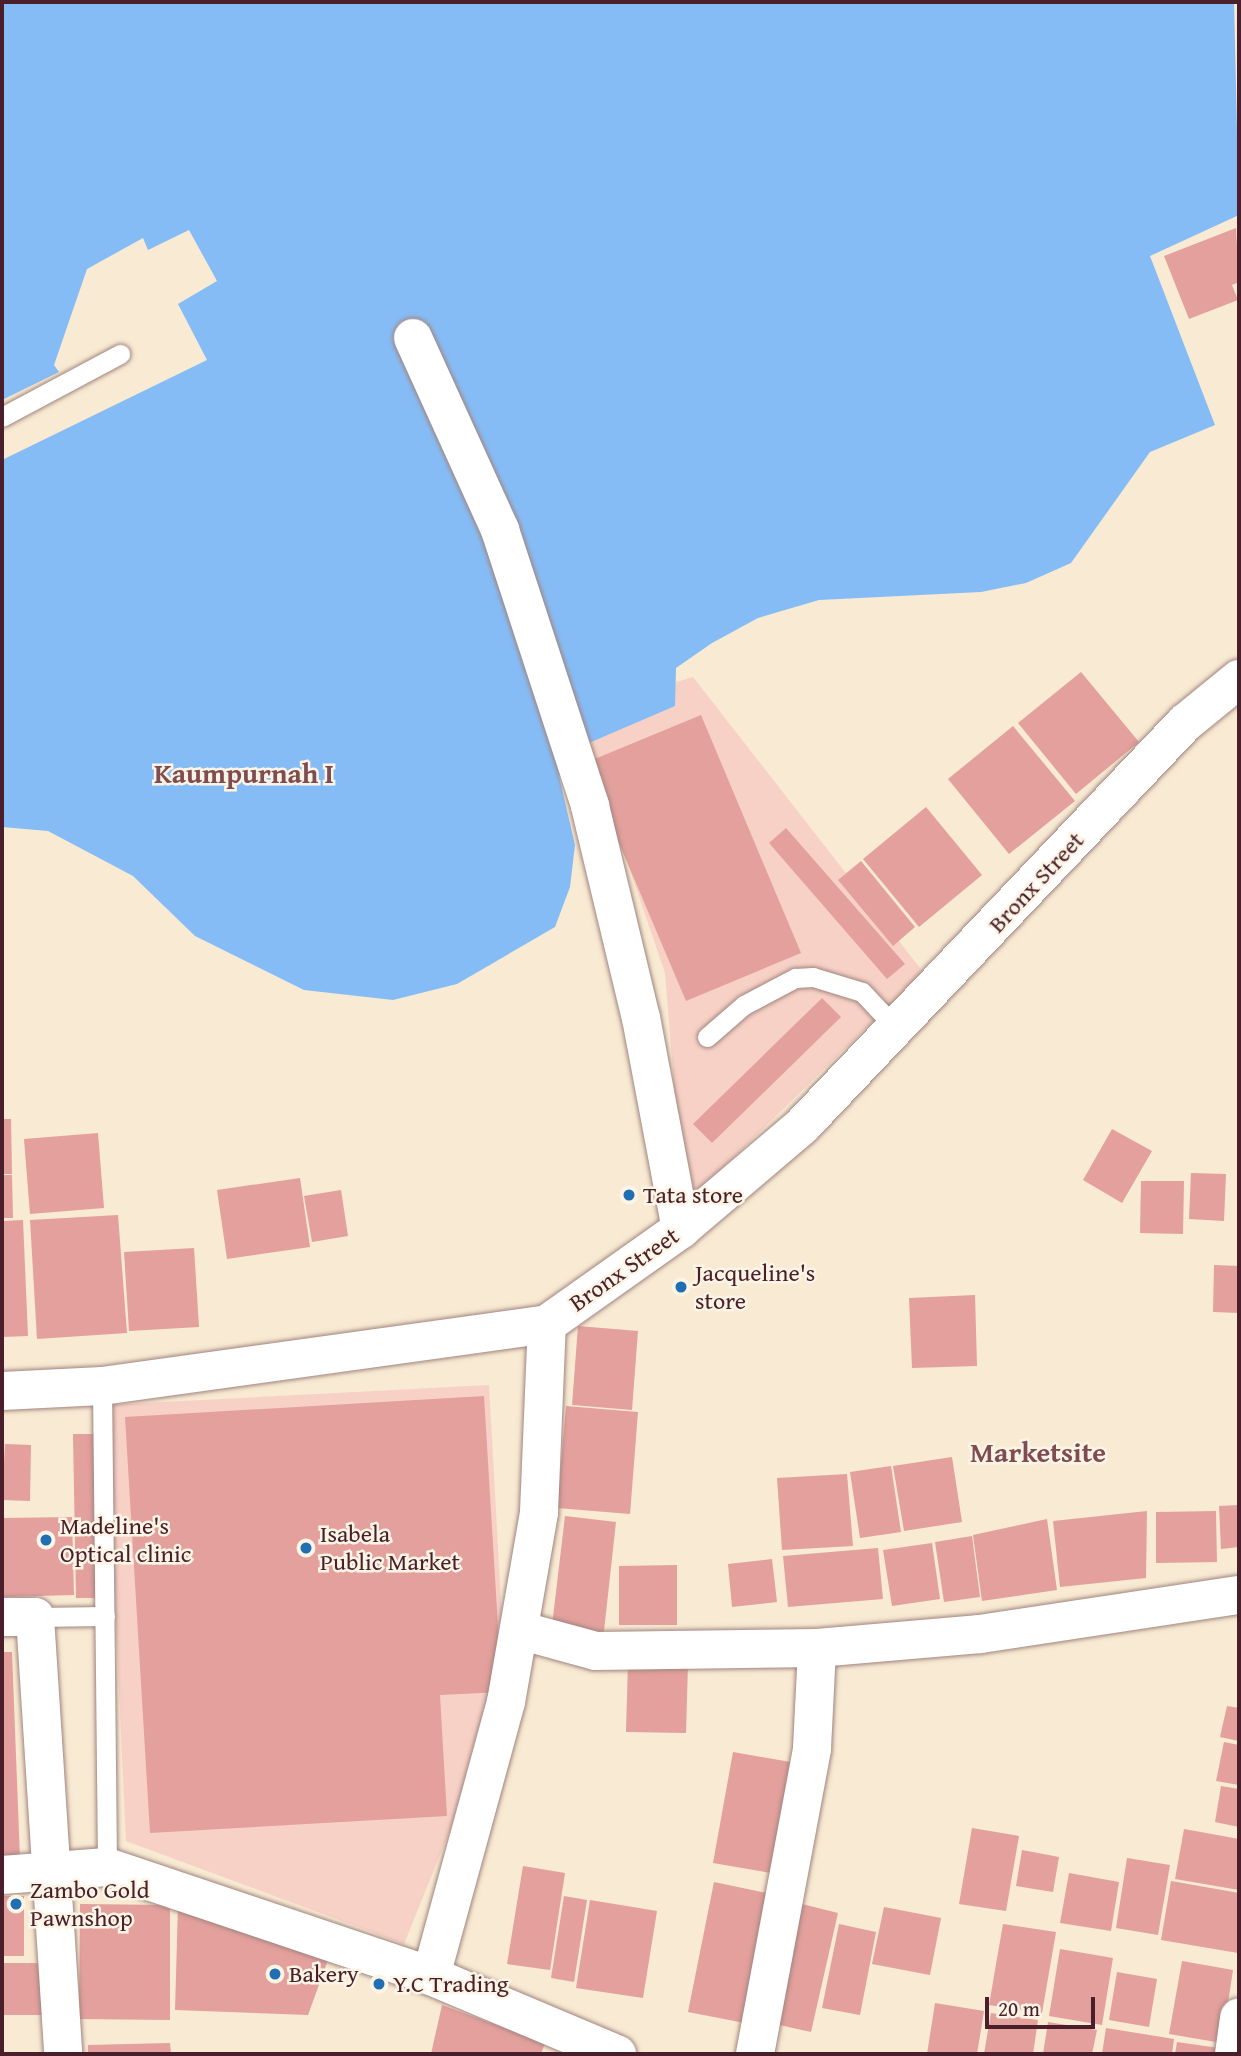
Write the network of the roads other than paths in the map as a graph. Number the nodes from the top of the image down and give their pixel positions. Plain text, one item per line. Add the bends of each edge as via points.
1 (414, 338) dead end
2 (120, 354) dead end
3 (2, 416) edge
4 (1239, 679) edge
5 (897, 1029) junction
6 (707, 1037) dead end
7 (681, 1229) junction
8 (547, 1324) junction
9 (102, 1386) junction
10 (2, 1391) edge
11 (1239, 1595) edge
12 (105, 1616) junction
13 (18, 1617) edge
14 (519, 1630) junction
15 (817, 1648) junction
16 (107, 1867) junction
17 (52, 1871) junction
18 (2, 1875) edge
19 (431, 1976) junction
20 (1239, 2017) edge
21 (63, 2054) edge
22 (611, 2054) edge
23 (754, 2054) edge
24 (1234, 2054) edge

1 - 7 street via 500,530 590,806 641,1018
2 - 3 lane
4 - 5 street, Bronx Street via 1185,723
5 - 6 lane via 862,992 813,977 795,978 744,1005
5 - 7 street, Bronx Street via 802,1126
7 - 8 street, Bronx Street
8 - 9 street, Bronx Street
8 - 14 street via 539,1512
9 - 10 street, Bronx Street
9 - 12 lane
11 - 15 street via 980,1634
12 - 13 lane
12 - 16 lane
13 - 17 street
14 - 15 street via 596,1651
14 - 19 street via 506,1702
15 - 23 street via 812,1748
16 - 17 street
16 - 19 street
17 - 18 street
17 - 21 street
19 - 22 street
20 - 24 street

